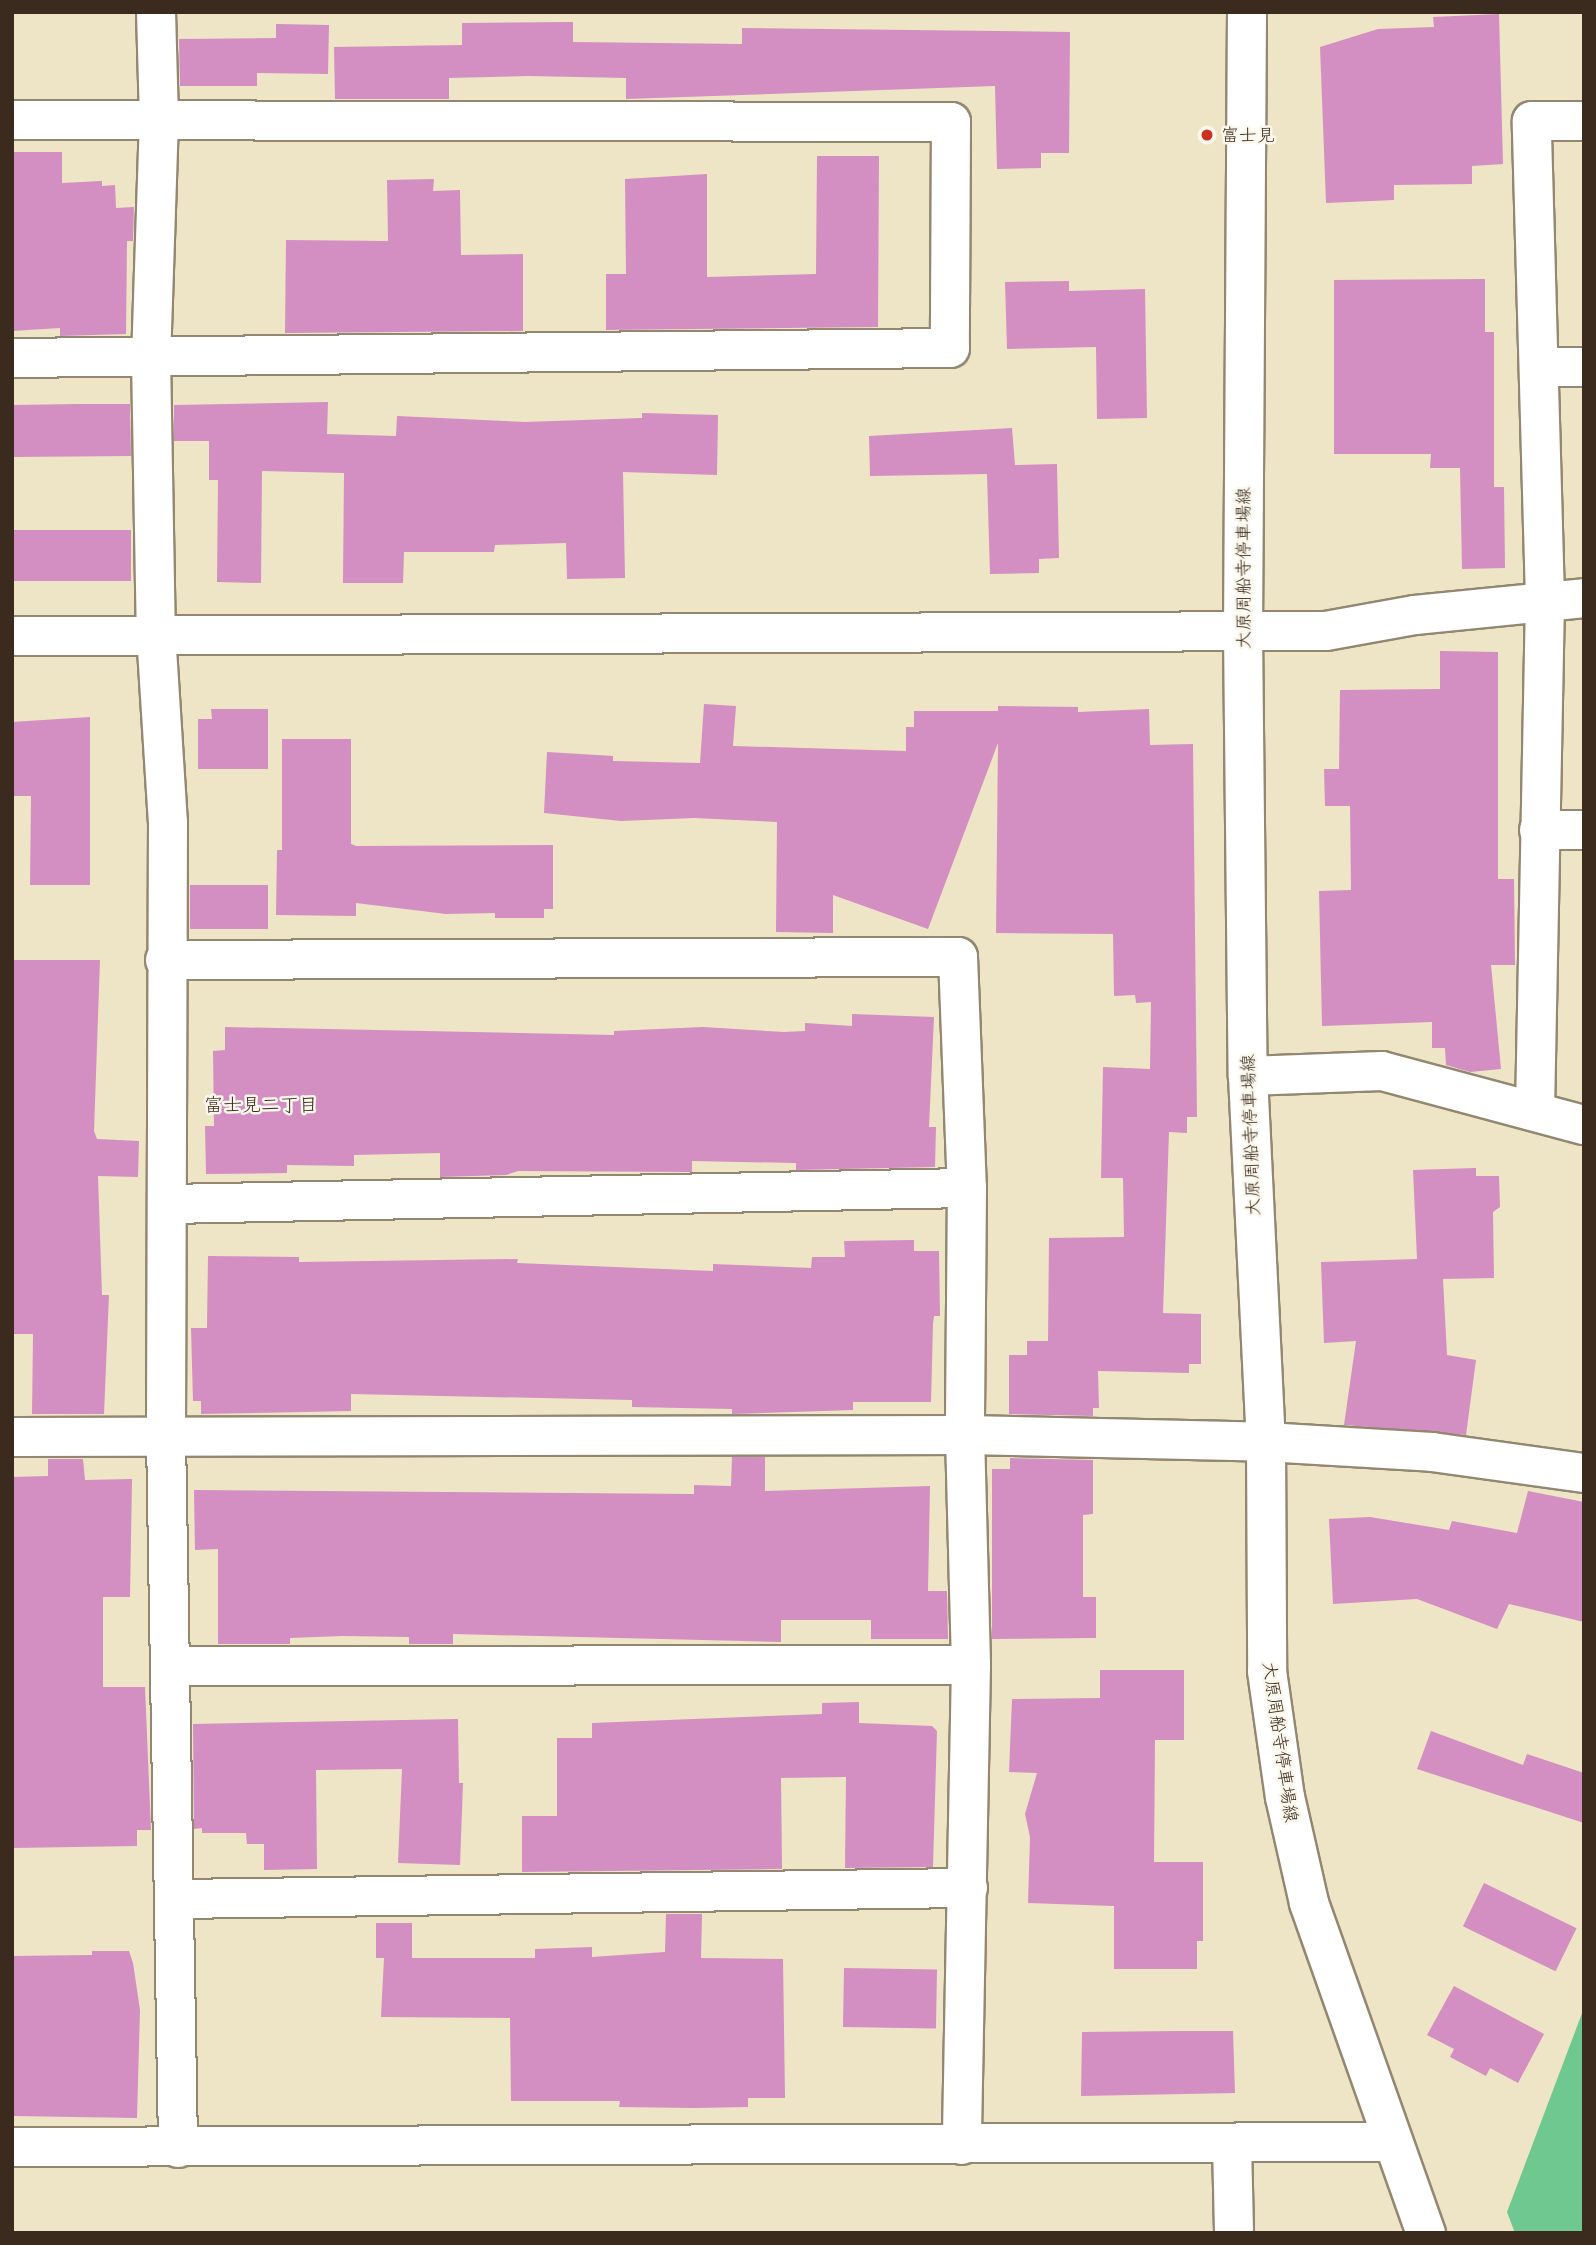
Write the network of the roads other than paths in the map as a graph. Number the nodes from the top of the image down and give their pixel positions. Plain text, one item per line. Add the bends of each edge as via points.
1 (156, 12) edge
2 (1247, 12) edge
3 (159, 119) junction
4 (12, 120) edge
5 (1584, 121) edge
6 (151, 357) junction
7 (12, 358) edge
8 (1584, 366) edge
9 (1539, 367) junction
10 (1584, 598) edge
11 (1545, 599) junction
12 (1244, 632) junction
13 (156, 634) junction
14 (12, 636) edge
15 (1539, 830) junction
16 (1584, 830) edge
17 (165, 960) junction
18 (1248, 1076) junction
19 (1535, 1111) junction
20 (1584, 1125) edge
21 (967, 1188) junction
22 (169, 1205) junction
23 (965, 1435) junction
24 (166, 1436) junction
25 (12, 1437) edge
26 (1266, 1442) junction
27 (1584, 1473) edge
28 (971, 1665) junction
29 (171, 1667) junction
30 (968, 1888) junction
31 (177, 1899) junction
32 (1393, 2142) junction
33 (1232, 2143) junction
34 (962, 2145) junction
35 (12, 2147) edge
36 (177, 2148) junction
37 (1234, 2233) edge
38 (1426, 2233) edge

1 - 3 street
2 - 12 street, 大原周船寺停車場線
3 - 4 street
3 - 6 street
3 - 6 street via 951,122 950,348
5 - 9 street via 1532,121
6 - 7 street
6 - 13 street
8 - 9 street
9 - 11 street
10 - 11 street
11 - 12 street via 1326,631
11 - 15 street
12 - 13 street
12 - 18 street, 大原周船寺停車場線
13 - 14 street
13 - 17 street via 168,822
15 - 16 street
15 - 19 street
17 - 21 street via 958,957
17 - 22 street
18 - 19 street via 1382,1071
18 - 26 street, 大原周船寺停車場線
19 - 20 street
21 - 22 street
21 - 23 street
22 - 24 street
23 - 24 street
23 - 26 street
23 - 28 street
24 - 25 street
24 - 29 street
26 - 27 street via 1432,1452
26 - 32 street, 大原周船寺停車場線 via 1267,1671 1285,1797 1309,1903
28 - 29 street
28 - 30 street
29 - 31 street
30 - 31 street
30 - 34 street
31 - 36 street
32 - 33 street
32 - 38 street, 大原周船寺停車場線
33 - 34 street
33 - 37 street
34 - 36 street
35 - 36 street

